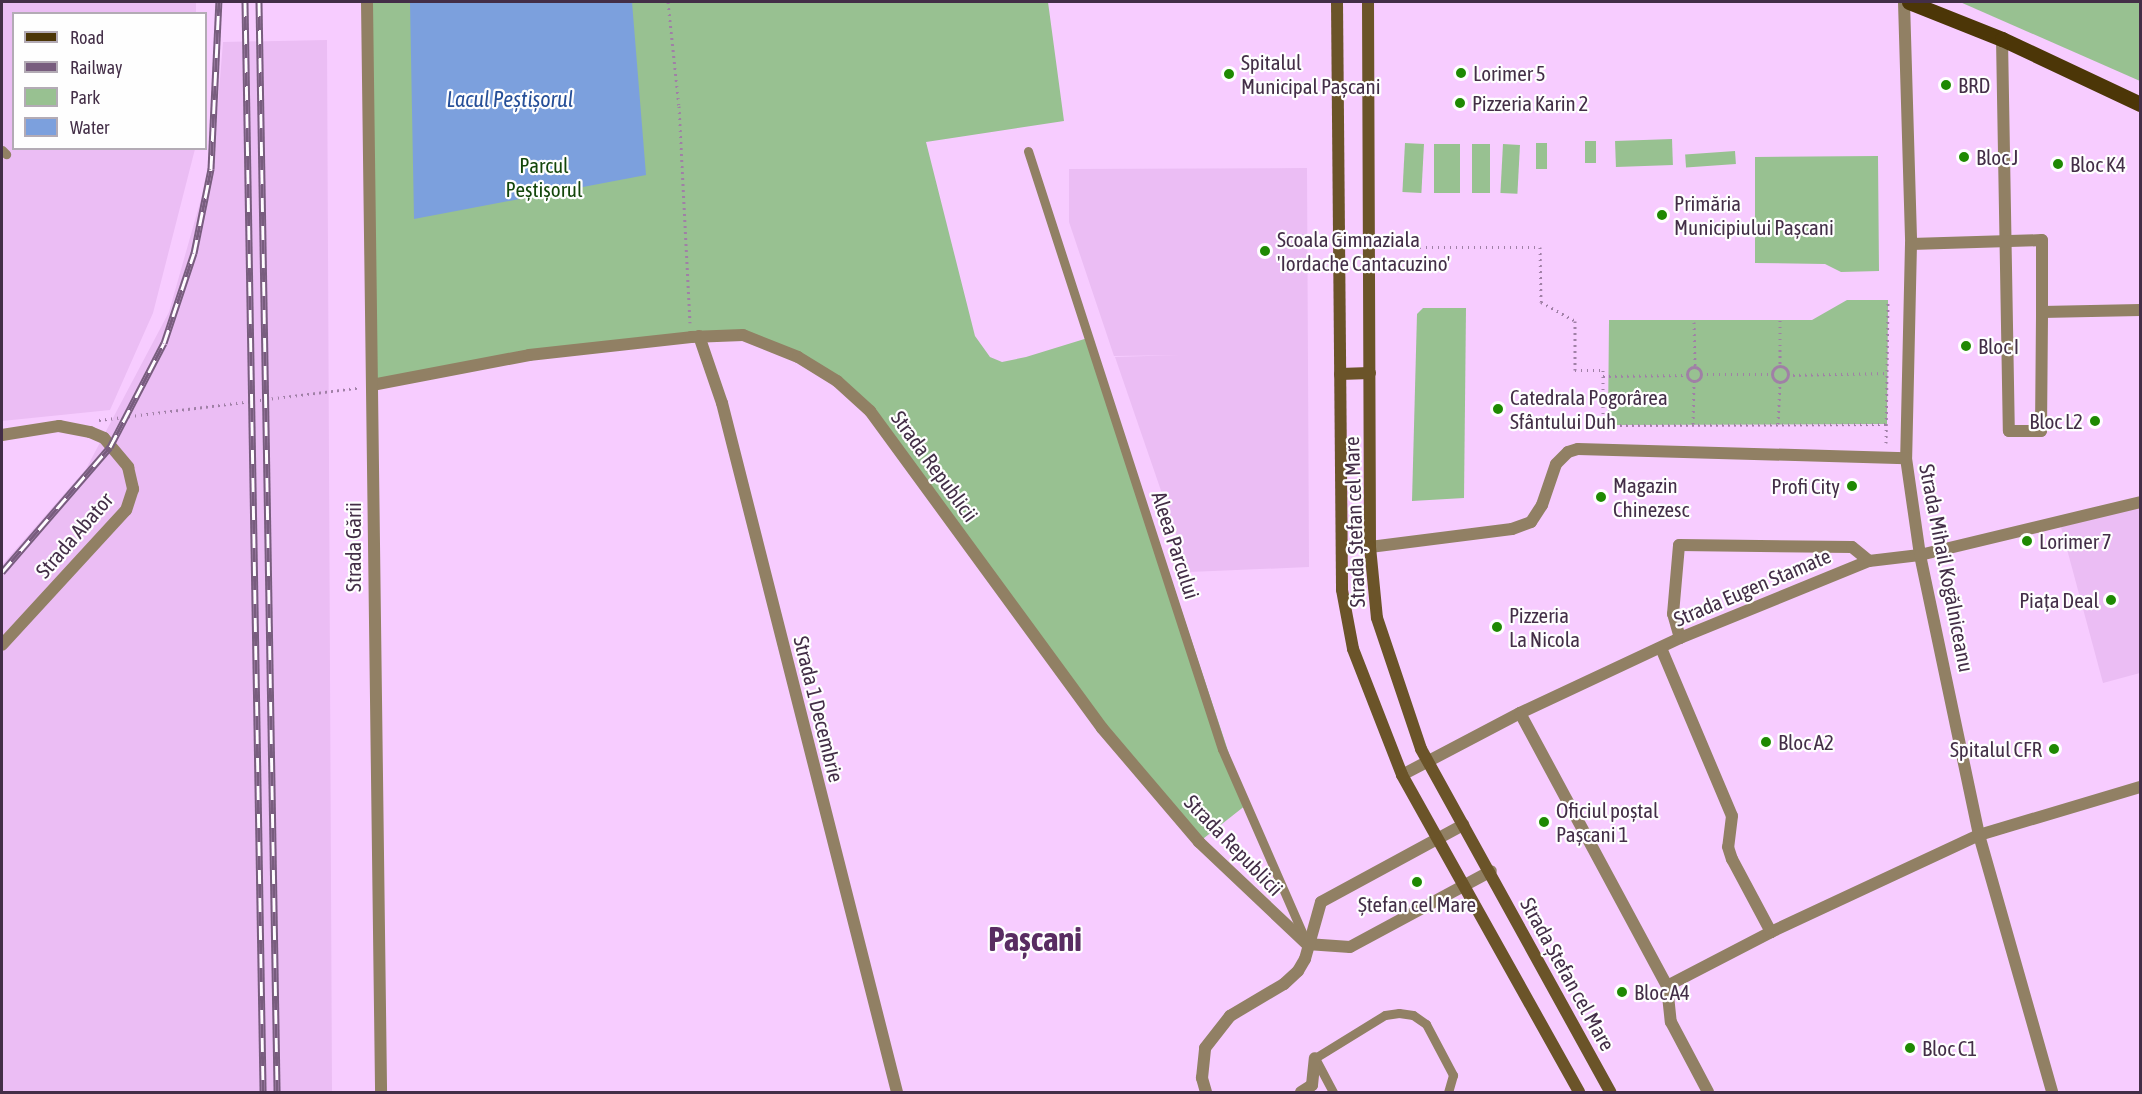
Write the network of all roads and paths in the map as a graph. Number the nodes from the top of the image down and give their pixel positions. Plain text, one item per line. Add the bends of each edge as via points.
1 (367, 2) edge
2 (668, 2) edge
3 (1338, 2) edge
4 (1368, 2) edge
5 (1904, 2) edge
6 (1909, 2) edge
7 (1923, 5) edge
8 (2002, 39) junction
9 (2140, 105) edge
10 (1028, 151) dead end
11 (2006, 240) junction
12 (1911, 244) junction
13 (1370, 247) junction
14 (1888, 300) dead end
15 (2140, 310) edge
16 (2042, 312) junction
17 (1780, 320) dead end
18 (1694, 322) dead end
19 (695, 337) junction
20 (1780, 366) junction
21 (1695, 367) junction
22 (1370, 373) junction
23 (1340, 374) junction
24 (1772, 374) junction
25 (1887, 374) junction
26 (1687, 375) junction
27 (1701, 375) junction
28 (1787, 375) junction
29 (1602, 376) junction
30 (1694, 381) junction
31 (1780, 382) junction
32 (372, 385) junction
33 (93, 420) dead end
34 (1693, 424) junction
35 (1778, 424) junction
36 (2, 435) edge
37 (1906, 458) junction
38 (2140, 502) edge
39 (1370, 547) junction
40 (1920, 555) junction
41 (1869, 561) junction
42 (1680, 638) junction
43 (2, 645) edge
44 (1661, 648) junction
45 (1520, 713) junction
46 (1428, 761) junction
47 (1402, 775) junction
48 (2140, 787) edge
49 (1463, 825) junction
50 (1979, 835) junction
51 (1438, 839) junction
52 (1491, 871) junction
53 (1463, 886) junction
54 (1771, 932) junction
55 (1307, 944) junction
56 (1667, 986) junction
57 (1315, 1058) junction
58 (381, 1092) edge
59 (897, 1092) edge
60 (1206, 1092) edge
61 (1301, 1092) edge
62 (1334, 1092) edge
63 (1448, 1092) edge
64 (1579, 1092) edge
65 (1611, 1092) edge
66 (1708, 1092) edge
67 (2052, 1092) edge

1 - 32 street, Strada Gării
2 - 19 path
3 - 23 main road, Strada Ștefan cel Mare
4 - 13 main road, Strada Ștefan cel Mare
5 - 12 street, Strada Mihail Kogălniceanu
6 - 7 main road
7 - 8 main road
8 - 9 main road
8 - 11 street
10 - 55 lane, Aleea Parcului via 1222,749
11 - 12 street
11 - 16 street via 2042,240
11 - 16 street via 2008,431 2041,431
12 - 37 street, Strada Mihail Kogălniceanu
13 - 22 main road, Strada Ștefan cel Mare
13 - 29 path via 1540,247 1541,302 1575,321 1575,370 1603,370
14 - 25 path
15 - 16 street
17 - 20 path
18 - 21 path
19 - 32 street, Strada Republicii via 530,355
19 - 55 street, Strada Republicii via 743,335 798,357 837,381 870,411 1102,728 1199,842
19 - 59 street, Strada 1 Decembrie via 722,403
20 - 24 path
20 - 28 path
21 - 26 path
21 - 27 path
22 - 23 main road
22 - 39 main road, Strada Ștefan cel Mare
23 - 47 main road, Strada Ștefan cel Mare via 1342,590 1353,649
24 - 27 path
24 - 31 path
25 - 28 path
25 - 35 path via 1887,424
26 - 29 path
26 - 30 path
27 - 30 path
28 - 31 path
29 - 34 path via 1603,422 1608,425
30 - 34 path
31 - 35 path
32 - 33 path
32 - 58 street, Strada Gării
34 - 35 path
36 - 43 street, Strada Abator via 59,426 90,432 104,438 128,467 133,489 126,510
37 - 39 street via 1568,452 1556,464 1542,506 1531,522 1512,530
37 - 40 street, Strada Mihail Kogălniceanu
38 - 40 street, Strada Eugen Stamate
39 - 46 main road, Strada Ștefan cel Mare via 1377,618 1387,656
40 - 41 street, Strada Eugen Stamate
40 - 50 street, Strada Mihail Kogălniceanu
41 - 42 street, Strada Eugen Stamate
41 - 42 street via 1852,547 1679,545 1673,614
42 - 44 street, Strada Eugen Stamate
44 - 45 street, Strada Eugen Stamate
44 - 54 street via 1732,816 1728,847 1732,859
45 - 46 street, Strada Eugen Stamate
45 - 56 street
46 - 47 street, Strada Eugen Stamate
46 - 49 main road, Strada Ștefan cel Mare
47 - 51 main road, Strada Ștefan cel Mare
48 - 50 street
49 - 51 street
49 - 52 main road, Strada Ștefan cel Mare
50 - 54 street
50 - 67 street, Strada Mihail Kogălniceanu
51 - 53 main road, Strada Ștefan cel Mare
51 - 55 street via 1321,902
52 - 53 street
52 - 65 main road, Strada Ștefan cel Mare
53 - 55 street via 1350,947
53 - 64 main road, Strada Ștefan cel Mare
54 - 56 street
55 - 60 street via 1298,971 1284,984 1230,1016 1213,1035 1202,1061
56 - 66 street via 1671,1022
57 - 61 street via 1312,1085
57 - 62 lane
57 - 63 lane via 1385,1015 1413,1015 1426,1024 1450,1067 1453,1075

